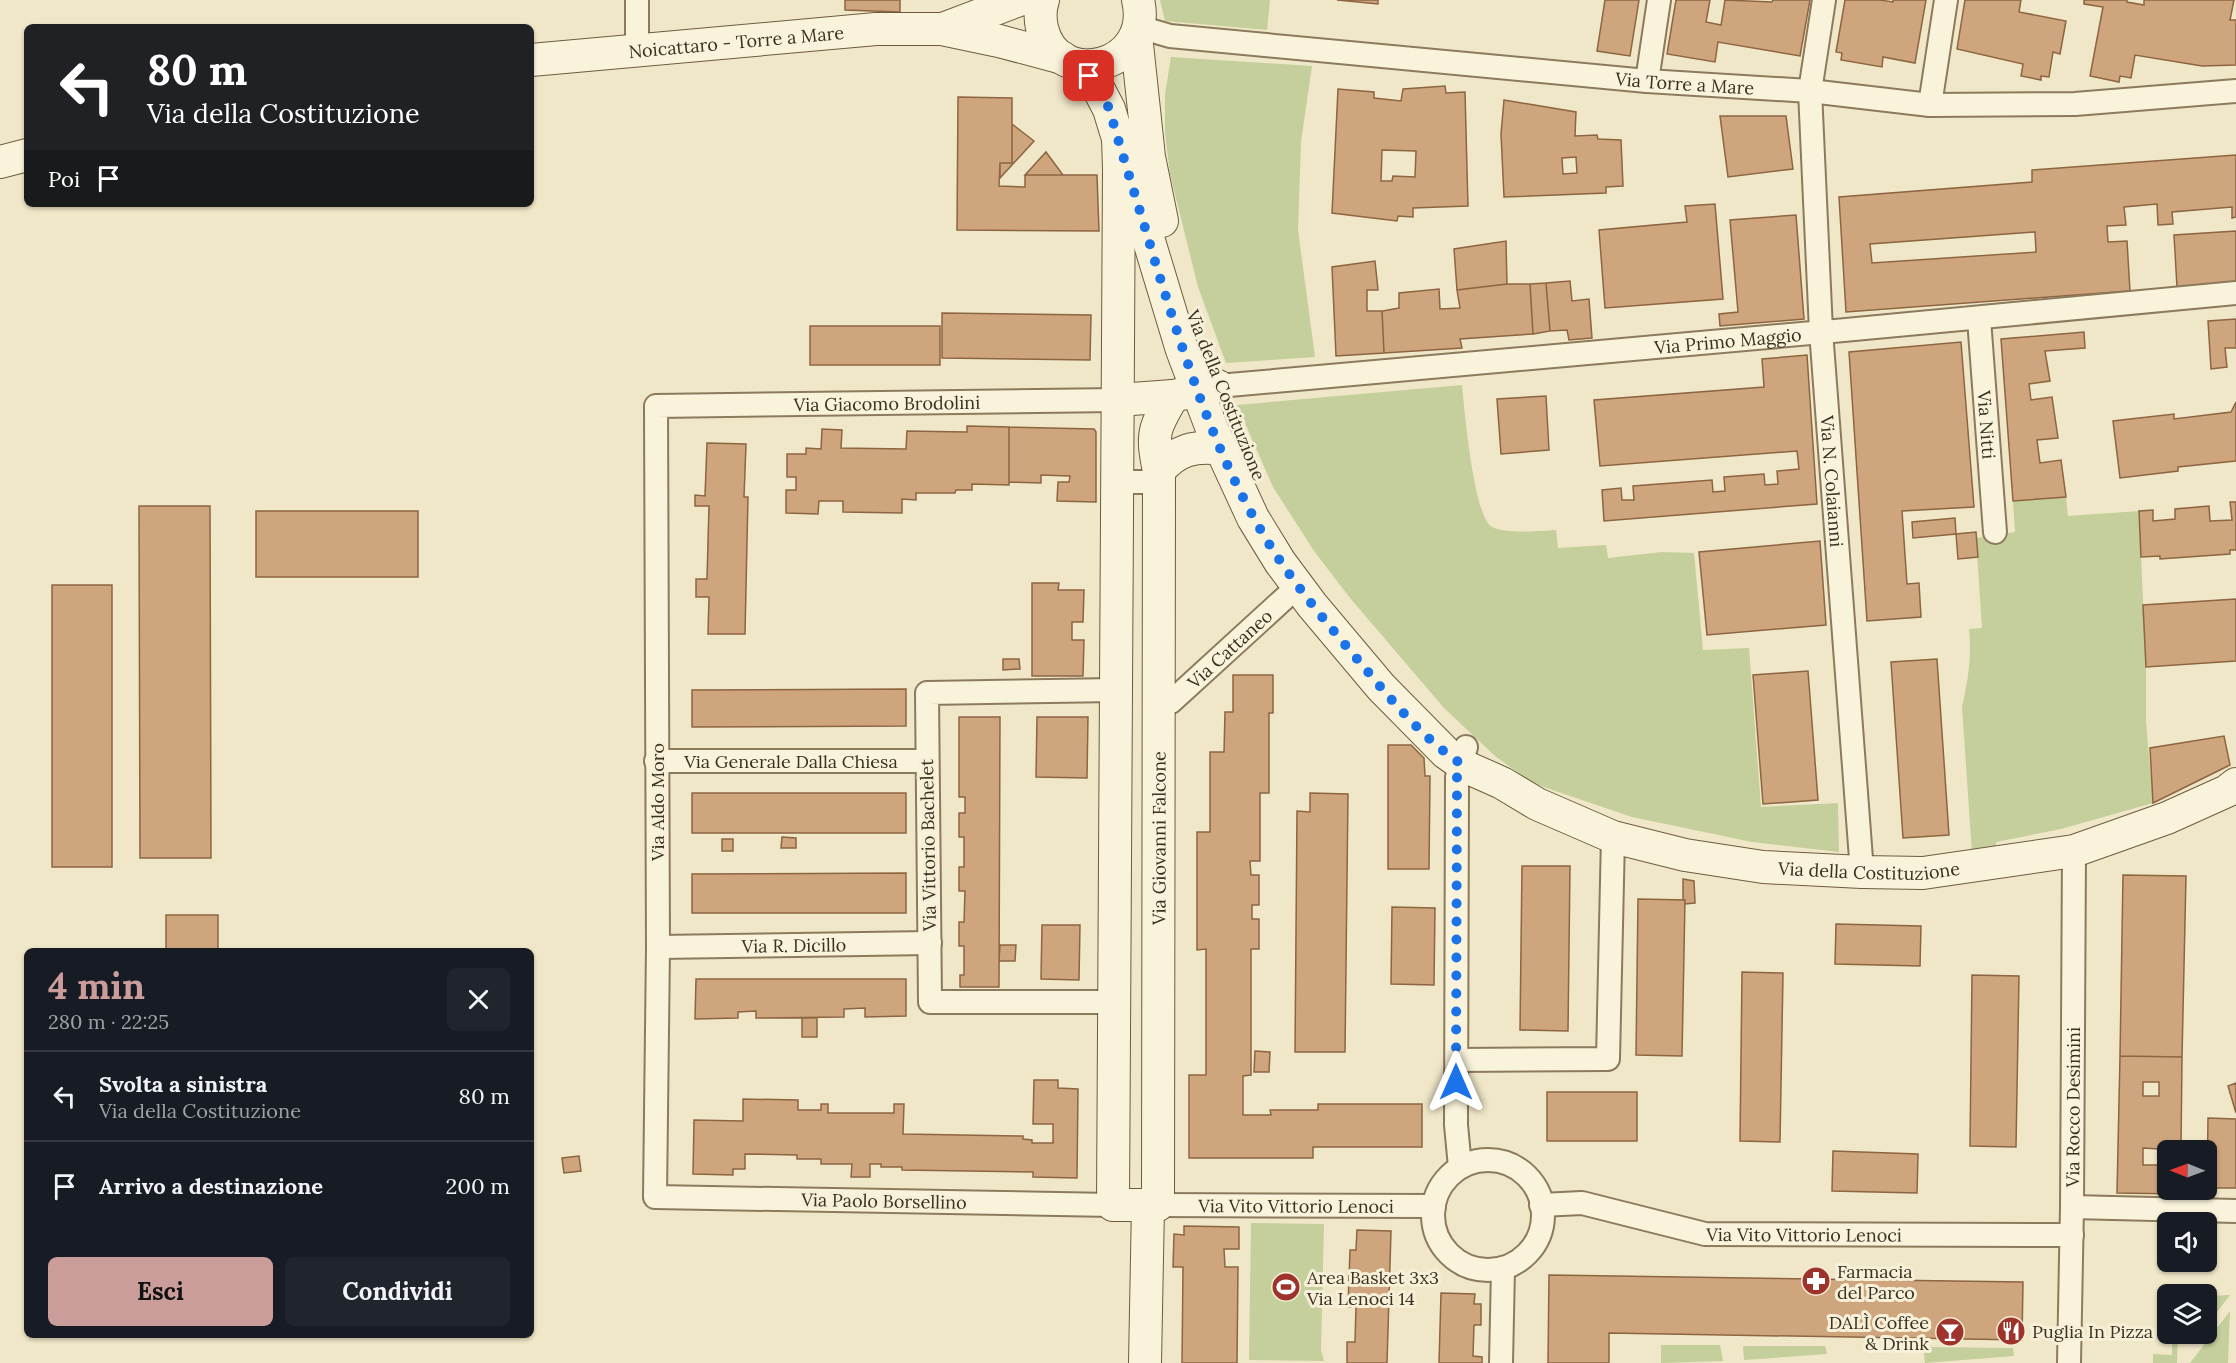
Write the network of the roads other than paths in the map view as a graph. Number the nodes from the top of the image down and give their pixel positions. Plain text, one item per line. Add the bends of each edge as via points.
1 (637, 0) edge
2 (1019, 0) edge
3 (1043, 0) edge
4 (1659, 0) edge
5 (1824, 0) edge
6 (1946, 0) edge
7 (1138, 19) edge
8 (942, 29) junction
9 (637, 50) junction
10 (534, 60) edge
11 (1072, 61) junction
12 (1647, 81) junction
13 (1810, 91) junction
14 (2236, 91) edge
15 (1930, 105) junction
16 (1118, 137) junction
17 (24, 156) edge
18 (0, 162) edge
19 (2236, 293) edge
20 (1979, 319) junction
21 (1821, 331) junction
22 (1196, 391) junction
23 (1118, 400) junction
24 (656, 406) joint
25 (1221, 449) junction
26 (1159, 476) junction
27 (1117, 482) junction
28 (1995, 532) dead end
29 (1298, 586) junction
30 (1117, 690) junction
31 (1158, 706) junction
32 (1463, 755) junction
33 (656, 761) junction
34 (927, 761) junction
35 (2236, 784) edge
36 (1613, 837) junction
37 (2074, 851) junction
38 (1862, 872) junction
39 (930, 943) junction
40 (658, 947) junction
41 (1114, 1002) junction
42 (1456, 1060) junction
43 (1460, 1167) junction
44 (655, 1197) joint
45 (1113, 1205) junction
46 (1153, 1205) junction
47 (1541, 1205) junction
48 (1434, 1206) junction
49 (2072, 1207) junction
50 (2236, 1210) edge
51 (2072, 1235) junction
52 (1503, 1268) junction
53 (1145, 1363) edge
54 (1501, 1363) edge
55 (2069, 1363) edge

1 - 9 street
2 - 8 street, Noicattaro - Torre a Mare
3 - 11 street, Via della Costituzione via 1040,20 1044,35 1052,48
4 - 12 street
5 - 13 street, Via N. Colaianni
6 - 15 street
7 - 11 street via 1130,47 1119,56 1094,66
7 - 12 street, Via Torre a Mare via 1146,29 1170,36
7 - 22 street, Via della Costituzione via 1149,157
8 - 9 street, Noicattaro - Torre a Mare via 876,30
8 - 11 street, Noicattaro - Torre a Mare
9 - 10 street, Noicattaro - Torre a Mare
11 - 16 street, Via della Costituzione via 1098,88
12 - 13 street, Via Torre a Mare
13 - 15 street, Via Torre a Mare
13 - 21 street, Via N. Colaianni
14 - 15 street, Via Torre a Mare via 2075,104
16 - 22 street, Via della Costituzione
16 - 23 street
17 - 18 street
19 - 20 street, Via Primo Maggio
20 - 21 street, Via Primo Maggio
20 - 28 street, Via Nitti
21 - 22 street, Via Primo Maggio
21 - 38 street, Via N. Colaianni
22 - 23 street
22 - 25 street, Via della Costituzione
22 - 26 street, Via Giovanni Falcone via 1157,422 1154,434
22 - 32 street, Via della Costituzione via 1245,452 1275,513 1311,570
23 - 24 street, Via Giacomo Brodolini
23 - 27 street
24 - 33 street, Via Aldo Moro
25 - 26 street via 1182,452 1169,458
25 - 29 street, Via della Costituzione via 1253,518
26 - 27 street
26 - 31 street, Via Giovanni Falcone
27 - 30 street
29 - 31 street, Via Cattaneo via 1171,702
29 - 32 street, Via della Costituzione via 1381,687 1446,753
30 - 34 street, Via Vittorio Bachelet via 927,693
30 - 41 street
31 - 46 street, Via Giovanni Falcone
32 - 36 street, Via della Costituzione via 1537,804
32 - 42 street via 1457,777
33 - 34 street, Via Generale Dalla Chiesa
33 - 40 street, Via Aldo Moro
34 - 39 street, Via Vittorio Bachelet
35 - 37 street, Via della Costituzione via 2167,818
36 - 38 street, Via della Costituzione via 1685,855 1762,867
36 - 42 street via 1608,1059
37 - 38 street, Via della Costituzione via 1923,873
37 - 49 street, Via Rocco Desimini
39 - 40 street, Via R. Dicillo
39 - 41 street, Via Vittorio Bachelet via 930,1002
40 - 44 street, Via Aldo Moro
41 - 45 street
42 - 43 street
43 - 47 street via 1494,1160 1510,1165 1525,1174 1536,1188
43 - 48 street via 1438,1190
44 - 45 street, Via Paolo Borsellino
45 - 46 street
46 - 48 street, Via Vito Vittorio Lenoci
46 - 53 street, Via Giovanni Falcone
47 - 51 street, Via Vito Vittorio Lenoci via 1582,1203 1705,1234
47 - 52 street via 1542,1221 1530,1250
48 - 52 street via 1433,1224 1451,1256 1467,1266
49 - 50 street
49 - 51 street, Via Rocco Desimini
51 - 55 street, Via Rocco Desimini
52 - 54 street

